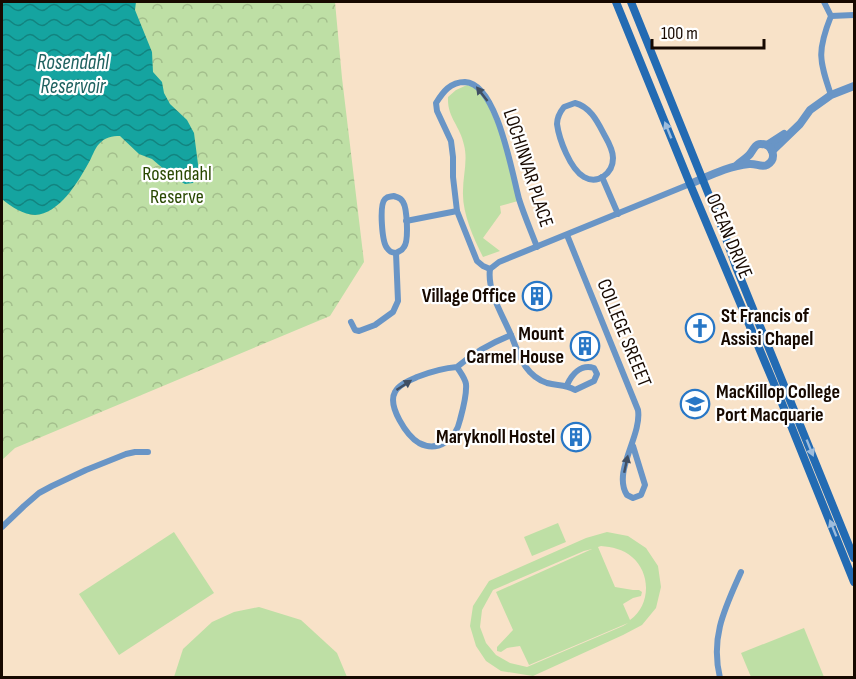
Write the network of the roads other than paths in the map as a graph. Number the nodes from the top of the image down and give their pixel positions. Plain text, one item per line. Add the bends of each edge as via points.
1 (616, 2) edge
2 (631, 2) edge
3 (824, 2) edge
4 (855, 15) edge
5 (831, 16) junction
6 (855, 86) edge
7 (831, 95) junction
8 (770, 148) junction
9 (751, 153) junction
10 (754, 163) junction
11 (737, 165) junction
12 (602, 177) junction
13 (702, 179) junction
14 (690, 184) junction
15 (457, 211) junction
16 (618, 214) junction
17 (406, 221) junction
18 (567, 235) junction
19 (537, 247) junction
20 (396, 253) junction
21 (490, 269) junction
22 (351, 322) dead end
23 (511, 334) junction
24 (457, 367) junction
25 (567, 385) junction
26 (633, 446) junction
27 (147, 452) dead end
28 (2, 527) edge
29 (855, 558) edge
30 (741, 572) dead end
31 (855, 582) edge
32 (720, 678) edge

14 -> 1 main road, OCEAN DRIVE
2 - 13 main road, OCEAN DRIVE
3 - 5 street
4 - 5 street
5 - 7 street via 821,58
6 - 7 street
7 - 8 street
8 - 9 street via 758,144
8 - 10 street via 770,163
9 - 10 street
9 - 11 street
10 - 11 street
11 - 13 street
12 - 12 street, LOCHINVAR PLACE via 584,177 565,151 557,124 569,104 582,104 591,112 611,148 611,169
12 - 16 street
13 - 14 street
13 -> 29 main road, OCEAN DRIVE
14 - 16 street, LOCHINVAR PLACE
31 -> 14 main road, OCEAN DRIVE
15 - 17 street
19 -> 15 street, LOCHINVAR PLACE via 490,105 483,92 462,82 448,87 436,103 451,141
15 - 21 street, LOCHINVAR PLACE via 477,261
16 - 18 street, LOCHINVAR PLACE
17 - 20 street via 405,247
17 - 20 street via 399,198 384,200 384,243
18 - 19 street, LOCHINVAR PLACE
18 - 26 street, COLLEGE SREEET via 638,410
19 - 21 street, LOCHINVAR PLACE
20 - 22 street via 398,301 393,312 375,326 359,331
21 - 23 street via 489,283
23 - 24 street
23 - 25 street via 527,370 550,384
24 -> 24 street via 466,384 456,432 440,445 420,443 408,433 395,411 395,390 424,375
25 - 25 street via 575,390 594,381 597,374 588,367 574,372
26 -> 26 street via 645,485 641,495 633,498 622,485
27 - 28 street via 126,454 52,486
30 - 32 street via 719,627 716,655

